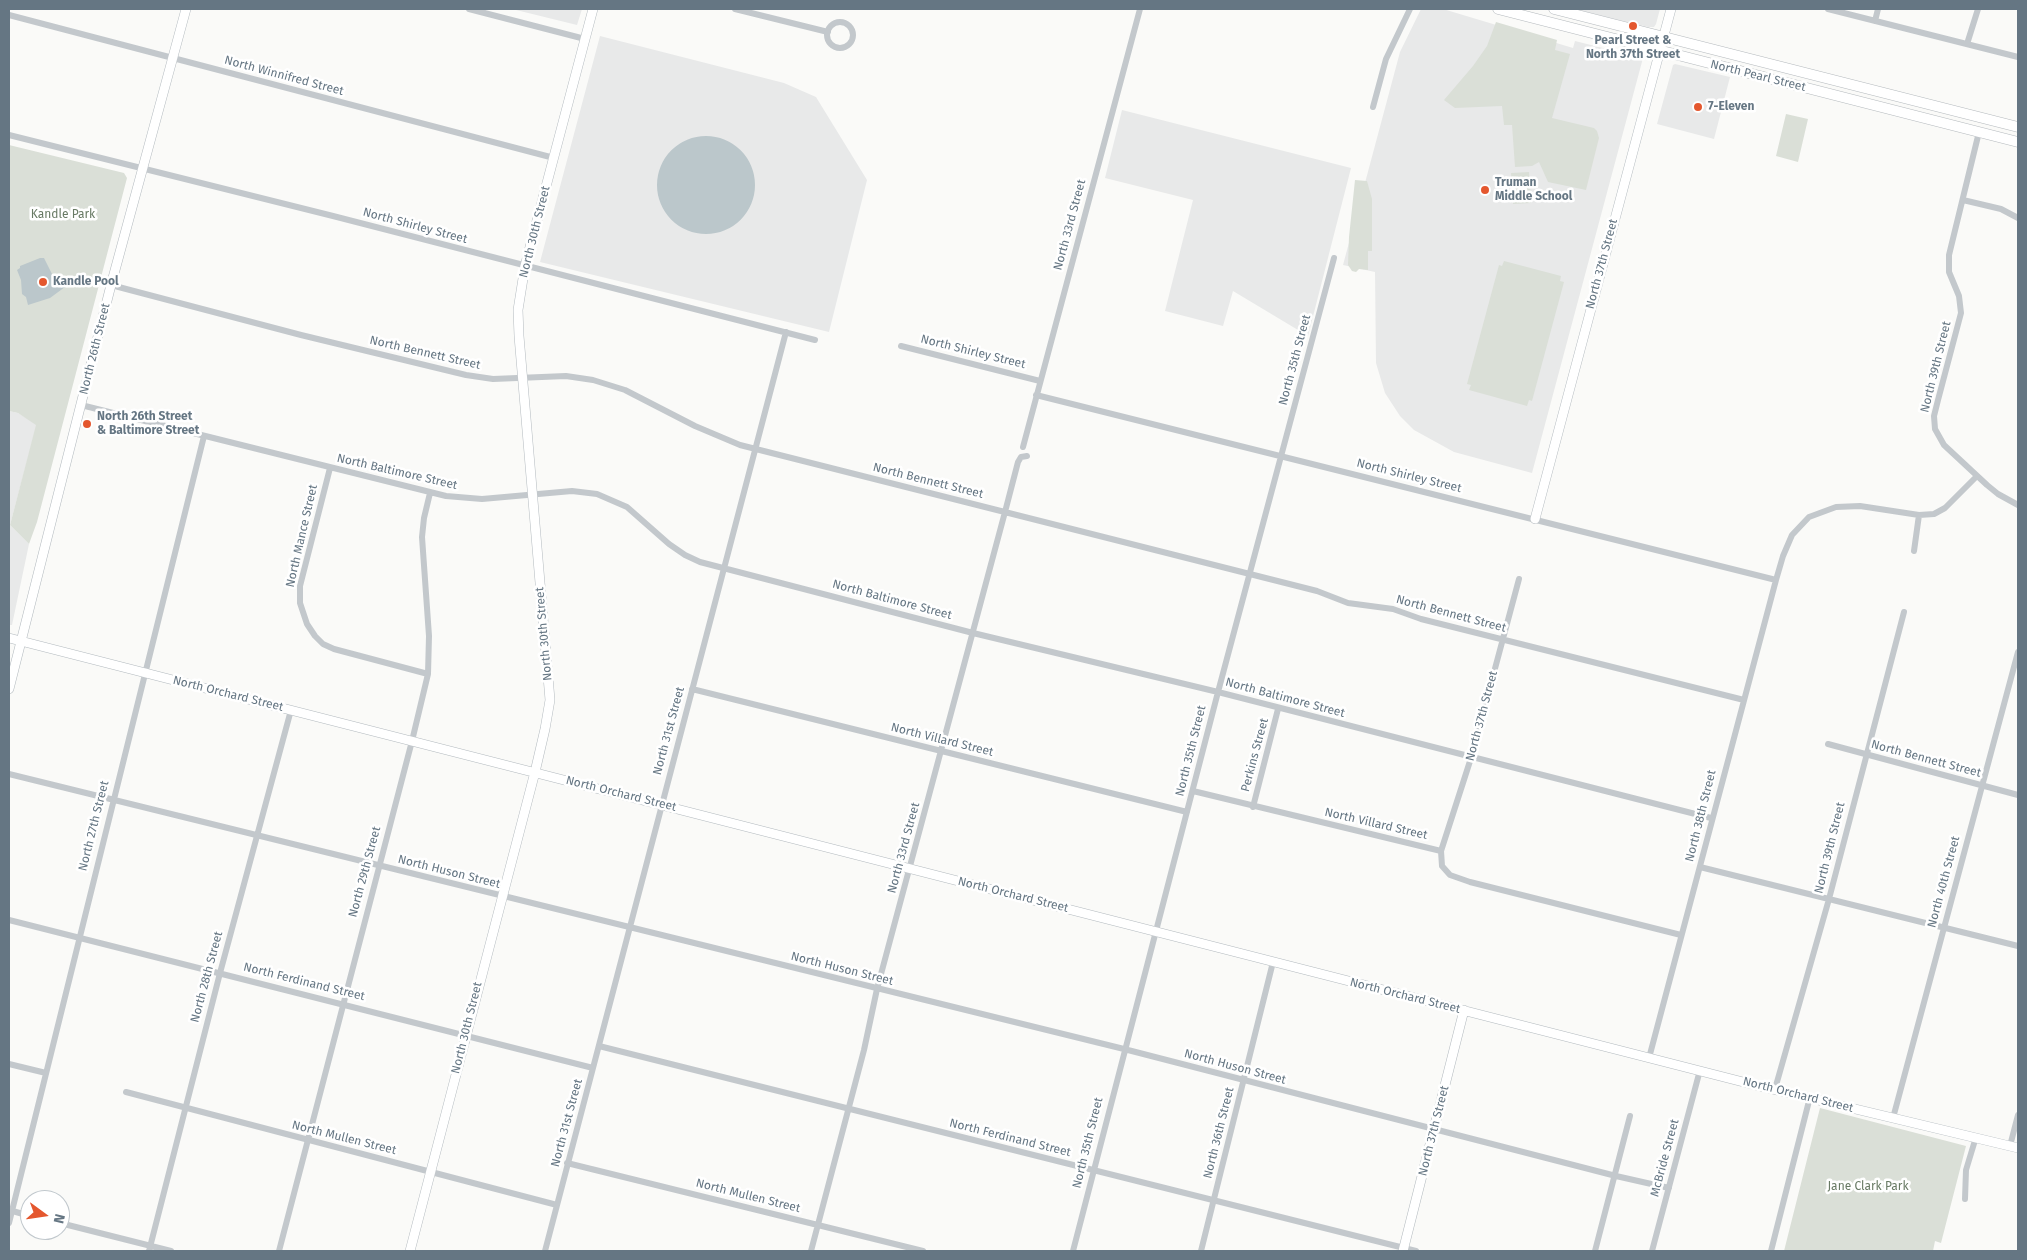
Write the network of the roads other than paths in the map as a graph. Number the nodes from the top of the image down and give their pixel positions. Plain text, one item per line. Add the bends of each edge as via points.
1 (186, 9) edge
2 (469, 9) edge
3 (594, 9) edge
4 (735, 9) edge
5 (1140, 9) edge
6 (1410, 9) edge
7 (1498, 9) edge
8 (1554, 9) edge
9 (1671, 9) edge
10 (1828, 9) edge
11 (1878, 9) edge
12 (1978, 9) edge
13 (9, 15) edge
14 (1875, 21) junction
15 (828, 32) junction
16 (1664, 36) junction
17 (585, 39) junction
18 (1967, 44) junction
19 (1660, 50) junction
20 (2018, 57) edge
21 (173, 59) junction
22 (1373, 107) dead end
23 (2018, 126) edge
24 (1979, 132) junction
25 (9, 135) edge
26 (2018, 142) edge
27 (554, 158) junction
28 (143, 169) junction
29 (1963, 200) junction
30 (2018, 218) edge
31 (1334, 258) dead end
32 (525, 266) junction
33 (111, 285) junction
34 (786, 332) junction
35 (815, 340) dead end
36 (901, 346) dead end
37 (522, 377) junction
38 (1040, 381) junction
39 (1036, 395) junction
40 (81, 405) junction
41 (204, 436) junction
42 (1023, 447) dead end
43 (754, 448) junction
44 (1027, 456) dead end
45 (1282, 456) junction
46 (330, 468) junction
47 (1977, 476) junction
48 (430, 493) junction
49 (532, 494) junction
50 (2018, 505) edge
51 (1004, 512) junction
52 (1919, 515) junction
53 (1535, 520) junction
54 (1914, 551) dead end
55 (724, 568) junction
56 (1250, 575) junction
57 (1519, 579) dead end
58 (1776, 580) junction
59 (1904, 612) dead end
60 (972, 633) junction
61 (9, 638) edge
62 (1503, 639) junction
63 (21, 641) junction
64 (2018, 652) edge
65 (145, 672) junction
66 (428, 674) junction
67 (9, 689) edge
68 (692, 689) junction
69 (1218, 692) junction
70 (1744, 700) junction
71 (1278, 708) junction
72 (291, 710) junction
73 (412, 741) junction
74 (1828, 744) dead end
75 (941, 751) junction
76 (1866, 754) junction
77 (1471, 758) junction
78 (535, 772) junction
79 (9, 774) edge
80 (1981, 786) junction
81 (1193, 791) junction
82 (2018, 795) edge
83 (112, 800) junction
84 (662, 804) junction
85 (1253, 806) junction
86 (1187, 812) junction
87 (1712, 818) junction
88 (256, 836) junction
89 (1441, 851) junction
90 (378, 866) junction
91 (1700, 867) junction
92 (911, 869) junction
93 (501, 896) junction
94 (1830, 899) junction
95 (9, 920) edge
96 (1944, 927) junction
97 (629, 928) junction
98 (1155, 931) junction
99 (1681, 935) junction
100 (78, 938) junction
101 (2018, 946) edge
102 (1274, 962) junction
103 (220, 973) junction
104 (878, 989) junction
105 (343, 1004) junction
106 (1464, 1010) junction
107 (465, 1035) junction
108 (599, 1046) junction
109 (1124, 1049) junction
110 (1650, 1058) junction
111 (9, 1064) edge
112 (593, 1068) junction
113 (1700, 1070) junction
114 (46, 1073) junction
115 (1244, 1080) junction
116 (1775, 1089) junction
117 (126, 1092) dead end
118 (1810, 1098) junction
119 (185, 1108) junction
120 (848, 1109) junction
121 (2018, 1114) edge
122 (1630, 1116) dead end
123 (1893, 1118) junction
124 (1434, 1129) junction
125 (1976, 1137) junction
126 (308, 1141) junction
127 (2014, 1147) edge
128 (568, 1163) junction
129 (1093, 1170) junction
130 (431, 1173) junction
131 (1616, 1176) junction
132 (1669, 1188) junction
133 (1965, 1199) dead end
134 (1214, 1201) junction
135 (557, 1205) junction
136 (10, 1211) edge
137 (9, 1223) edge
138 (817, 1225) junction
139 (70, 1226) edge
140 (150, 1249) edge
141 (1403, 1250) edge
142 (171, 1251) edge
143 (279, 1251) edge
144 (410, 1251) edge
145 (545, 1251) edge
146 (811, 1251) edge
147 (923, 1251) edge
148 (1072, 1251) edge
149 (1201, 1251) edge
150 (1416, 1251) edge
151 (1595, 1251) edge
152 (1652, 1251) edge
153 (1771, 1251) edge

1 - 21 street, North 26th Street
2 - 17 street
3 - 17 street, North 30th Street
4 - 15 street
5 - 38 street, North 33rd Street
6 - 22 street via 1386,59
7 - 19 main road, North Pearl Street
8 - 16 main road, North Pearl Street
9 - 16 street, North 37th Street
10 - 14 street
11 - 14 street
12 - 18 street
13 - 21 street, North Winnifred Street
14 - 18 street
15 - 15 street via 828,40 837,48 845,47 853,38 852,30 844,23 836,23
16 - 19 street, North 37th Street
16 - 23 main road, North Pearl Street
17 - 27 street, North 30th Street
18 - 20 street
19 - 24 main road, North Pearl Street
19 - 53 street, North 37th Street
21 - 27 street, North Winnifred Street
21 - 28 street, North 26th Street
24 - 26 main road, North Pearl Street
24 - 29 street, North 39th Street
25 - 28 street, North Shirley Street
27 - 32 street, North 30th Street
28 - 32 street, North Shirley Street
28 - 33 street, North 26th Street
29 - 30 street via 2001,209
29 - 47 street, North 39th Street via 1948,267 1959,296 1961,313 1934,423 1944,445
31 - 45 street, North 35th Street
32 - 34 street, North Shirley Street
32 - 37 street, North 30th Street via 518,310
33 - 37 street, North Bennett Street via 466,375 493,379
33 - 40 street, North 26th Street
34 - 35 street, North Shirley Street
34 - 43 street, North 31st Street
36 - 38 street, North Shirley Street
37 - 43 street, North Bennett Street via 572,376 610,384 717,436
37 - 49 street, North 30th Street
38 - 39 street, North 33rd Street
39 - 42 street, North 33rd Street
39 - 45 street, North Shirley Street
40 - 41 street, North Baltimore Street
40 - 63 street, North 26th Street
41 - 46 street, North Baltimore Street
41 - 65 street, North 27th Street
43 - 51 street, North Bennett Street
43 - 55 street, North 31st Street
44 - 51 street, North 33rd Street via 1018,462
45 - 53 street, North Shirley Street
45 - 56 street, North 35th Street
46 - 48 street, North Baltimore Street
46 - 66 street, North Mance Street via 300,586 300,603 307,624 323,644
47 - 50 street via 1998,494
47 - 52 street via 1945,508 1934,514
48 - 49 street, North Baltimore Street via 472,499
48 - 66 street, North 29th Street via 422,536 429,636
49 - 55 street, North Baltimore Street via 578,491 606,497 627,507 685,555
49 - 78 street, North 30th Street via 550,700
51 - 56 street, North Bennett Street
51 - 60 street, North 33rd Street
52 - 54 street
52 - 58 street via 1850,506 1817,513 1792,535
53 - 58 street, North Shirley Street
55 - 60 street, North Baltimore Street
55 - 68 street, North 31st Street
56 - 62 street, North Bennett Street via 1348,603 1393,609
56 - 69 street, North 35th Street
57 - 62 street, North 37th Street
58 - 70 street, North 38th Street
59 - 76 street, North 39th Street
60 - 69 street, North Baltimore Street
60 - 75 street, North 33rd Street
61 - 63 street, North Orchard Street
62 - 70 street, North Bennett Street
62 - 77 street, North 37th Street
63 - 65 street, North Orchard Street
63 - 67 street, North 26th Street
64 - 80 street, North 40th Street
65 - 72 street, North Orchard Street
65 - 83 street, North 27th Street
66 - 73 street, North 29th Street
68 - 75 street, North Villard Street
68 - 84 street, North 31st Street
69 - 71 street, North Baltimore Street
69 - 81 street, North 35th Street
70 - 87 street, North 38th Street
71 - 77 street, North Baltimore Street
71 - 85 street, Perkins Street
72 - 73 street, North Orchard Street
72 - 88 street, North 28th Street
73 - 78 street, North Orchard Street
73 - 90 street, North 29th Street
74 - 76 street, North Bennett Street
75 - 86 street, North Villard Street
75 - 92 street, North 33rd Street
76 - 80 street, North Bennett Street
76 - 94 street, North 39th Street
77 - 87 street, North Baltimore Street
77 - 89 street, North 37th Street
78 - 84 street, North Orchard Street
78 - 93 street, North 30th Street
79 - 83 street, North Huson Street
80 - 82 street, North Bennett Street
80 - 96 street, North 40th Street
81 - 85 street, North Villard Street
81 - 86 street, North 35th Street
83 - 88 street, North Huson Street
83 - 100 street, North 27th Street
84 - 92 street, North Orchard Street
84 - 97 street, North 31st Street
85 - 89 street, North Villard Street
86 - 98 street, North 35th Street
87 - 91 street, North 38th Street
88 - 90 street, North Huson Street
88 - 103 street, North 28th Street
89 - 99 street, North Villard Street via 1443,868 1457,878
90 - 93 street, North Huson Street
90 - 105 street, North 29th Street
91 - 94 street
91 - 99 street, North 38th Street
92 - 98 street, North Orchard Street
92 - 104 street, North 33rd Street
93 - 97 street, North Huson Street
93 - 107 street, North 30th Street
94 - 96 street
94 - 116 street, North 39th Street
95 - 100 street, North Ferdinand Street
96 - 101 street
96 - 123 street, North 40th Street
97 - 104 street, North Huson Street
97 - 108 street, North 31st Street
98 - 102 street, North Orchard Street
98 - 109 street, North 35th Street
99 - 110 street, North 38th Street
100 - 103 street, North Ferdinand Street
100 - 114 street, North 27th Street
102 - 106 street, North Orchard Street
102 - 115 street, North 36th Street
103 - 105 street, North Ferdinand Street
103 - 119 street, North 28th Street
104 - 109 street, North Huson Street
104 - 120 street, North 33rd Street
105 - 107 street, North Ferdinand Street
105 - 126 street, North 29th Street
106 - 110 street, North Orchard Street
106 - 124 street, North 37th Street
107 - 112 street, North Ferdinand Street
107 - 130 street, North 30th Street
108 - 112 street, North 31st Street
108 - 120 street, North Ferdinand Street
109 - 115 street, North Huson Street
109 - 129 street, North 35th Street
110 - 113 street, North Orchard Street
111 - 114 street
112 - 128 street, North 31st Street
113 - 116 street, North Orchard Street
113 - 132 street, McBride Street
114 - 136 street, North 27th Street
115 - 124 street, North Huson Street
115 - 134 street, North 36th Street
116 - 118 street, North Orchard Street
117 - 119 street, North Mullen Street
118 - 123 street, North Orchard Street
118 - 153 street
119 - 126 street, North Mullen Street
119 - 140 street, North 28th Street
120 - 129 street, North Ferdinand Street
120 - 138 street, North 33rd Street
121 - 127 street
122 - 131 street
123 - 125 street, North Orchard Street
124 - 131 street, North Huson Street
124 - 141 street, North 37th Street
125 - 127 street, North Orchard Street
125 - 133 street via 1966,1170
126 - 130 street, North Mullen Street
126 - 143 street, North 29th Street
128 - 135 street, North 31st Street
128 - 138 street, North Mullen Street
129 - 134 street, North Ferdinand Street
129 - 148 street, North 35th Street
130 - 135 street, North Mullen Street
130 - 144 street, North 30th Street
131 - 132 street, North Huson Street
131 - 151 street
132 - 152 street, McBride Street
134 - 141 street, North Ferdinand Street
134 - 149 street, North 36th Street
135 - 145 street, North 31st Street
136 - 137 street, North 27th Street
138 - 146 street, North 33rd Street
138 - 147 street, North Mullen Street
139 - 140 street
140 - 142 street
141 - 150 street, North Ferdinand Street

